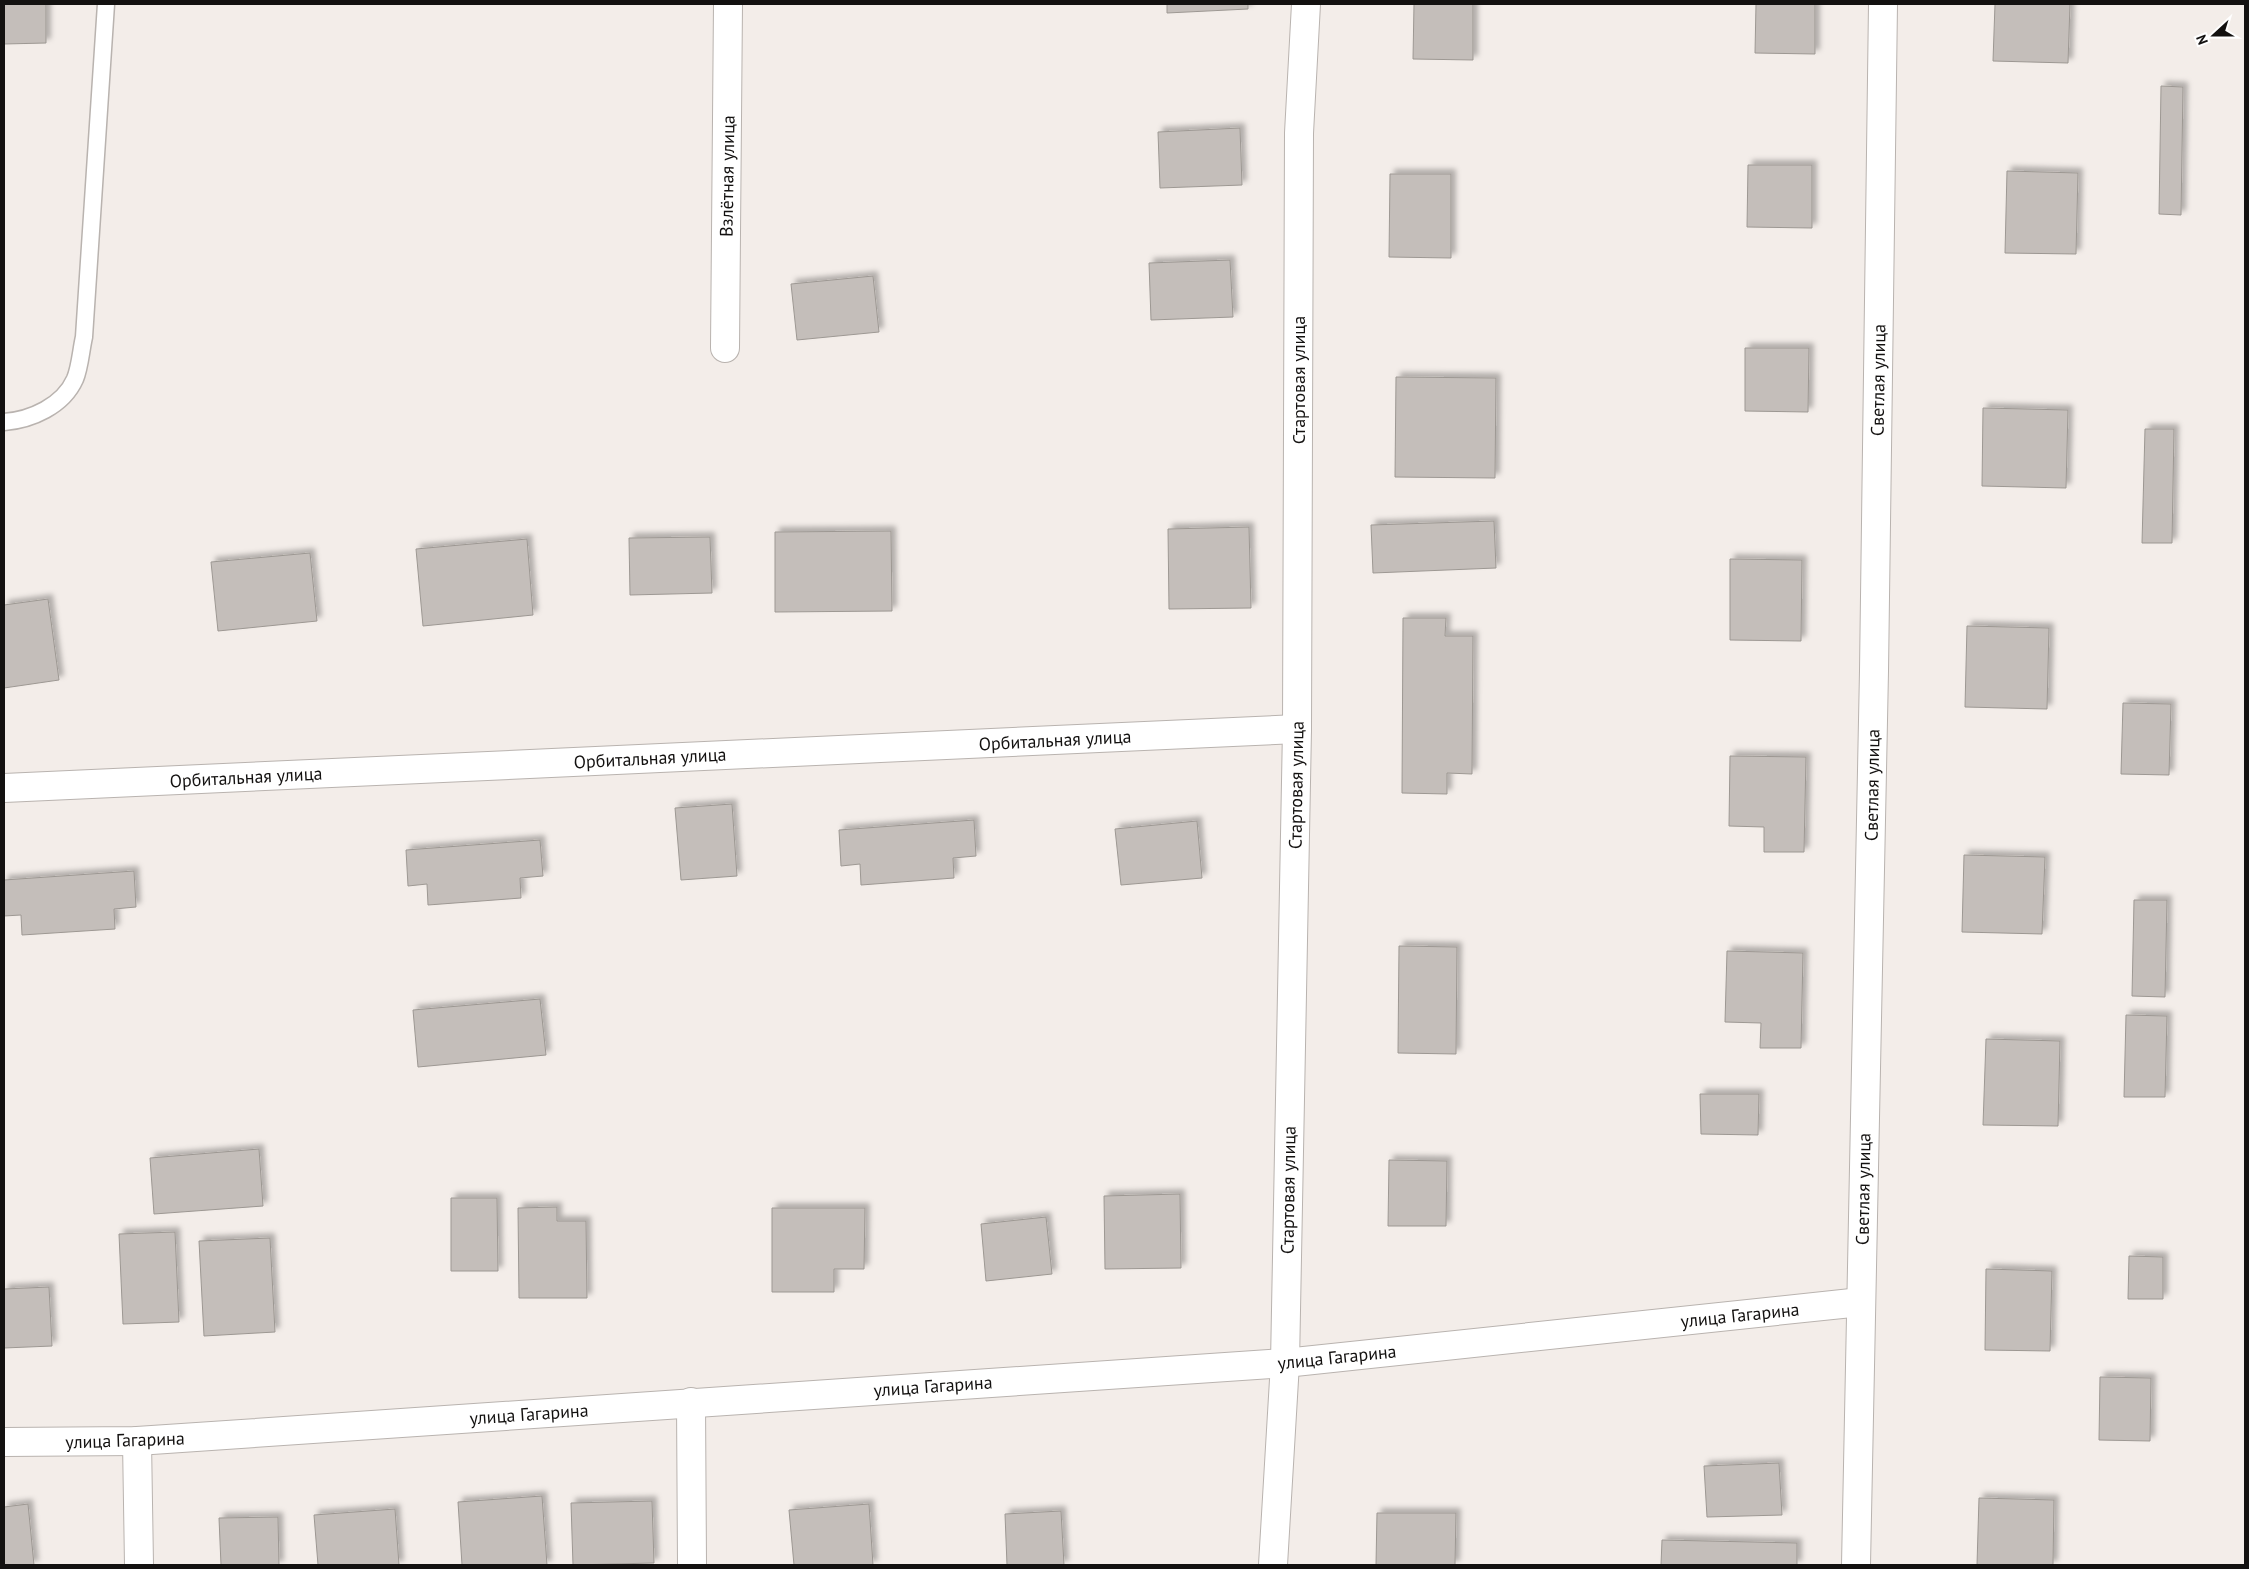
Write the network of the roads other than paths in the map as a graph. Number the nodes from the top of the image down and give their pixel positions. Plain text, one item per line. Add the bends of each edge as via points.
1 (106, 4) edge
2 (728, 4) edge
3 (1306, 4) edge
4 (1883, 4) edge
5 (725, 348) dead end
6 (4, 422) edge
7 (1297, 729) junction
8 (4, 788) edge
9 (1861, 1302) junction
10 (1285, 1363) junction
11 (691, 1402) junction
12 (137, 1441) junction
13 (4, 1442) edge
14 (139, 1565) edge
15 (692, 1565) edge
16 (1273, 1565) edge
17 (1856, 1565) edge

1 - 6 lane via 84,337 75,380 54,406 16,421
2 - 5 street, Взлётная улица
3 - 7 street, Стартовая улица via 1299,133
4 - 9 street, Светлая улица
7 - 8 street, Орбитальная улица
7 - 10 street, Стартовая улица
9 - 10 street, улица Гагарина
9 - 17 street, Светлая улица
10 - 11 street, улица Гагарина
10 - 16 street, Стартовая улица
11 - 12 street, улица Гагарина
11 - 15 street
12 - 13 street, улица Гагарина
12 - 14 street

